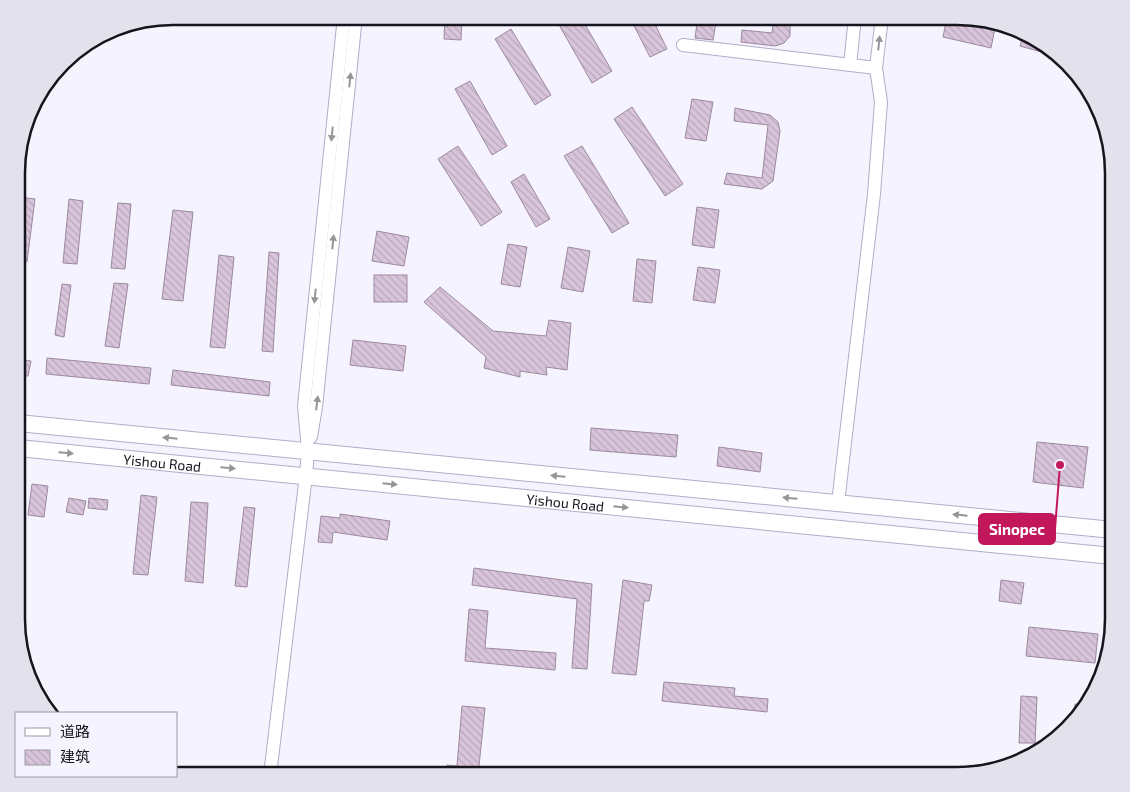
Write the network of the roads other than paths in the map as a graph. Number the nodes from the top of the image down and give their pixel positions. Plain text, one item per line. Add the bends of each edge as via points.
1 (343, 25) edge
2 (355, 25) edge
3 (854, 25) edge
4 (881, 25) edge
5 (683, 45) dead end
6 (850, 66) junction
7 (876, 68) junction
8 (25, 424) edge
9 (25, 449) edge
10 (308, 451) junction
11 (306, 475) junction
12 (838, 503) junction
13 (984, 518) junction
14 (1105, 529) edge
15 (981, 544) junction
16 (1105, 555) edge
17 (271, 767) edge

1 -> 10 street via 304,406
10 -> 2 street via 316,407
3 - 6 street
7 -> 4 street
5 - 6 street
6 - 7 street
7 - 12 street via 881,102 874,194
10 -> 8 main road, Yishou Road
9 -> 11 main road, Yishou Road
10 - 11 street
12 -> 10 main road, Yishou Road
11 -> 15 main road, Yishou Road
11 - 17 street
13 -> 12 main road, Yishou Road
13 - 14 main road, Yishou Road
13 - 15 main road
15 - 16 main road, Yishou Road

